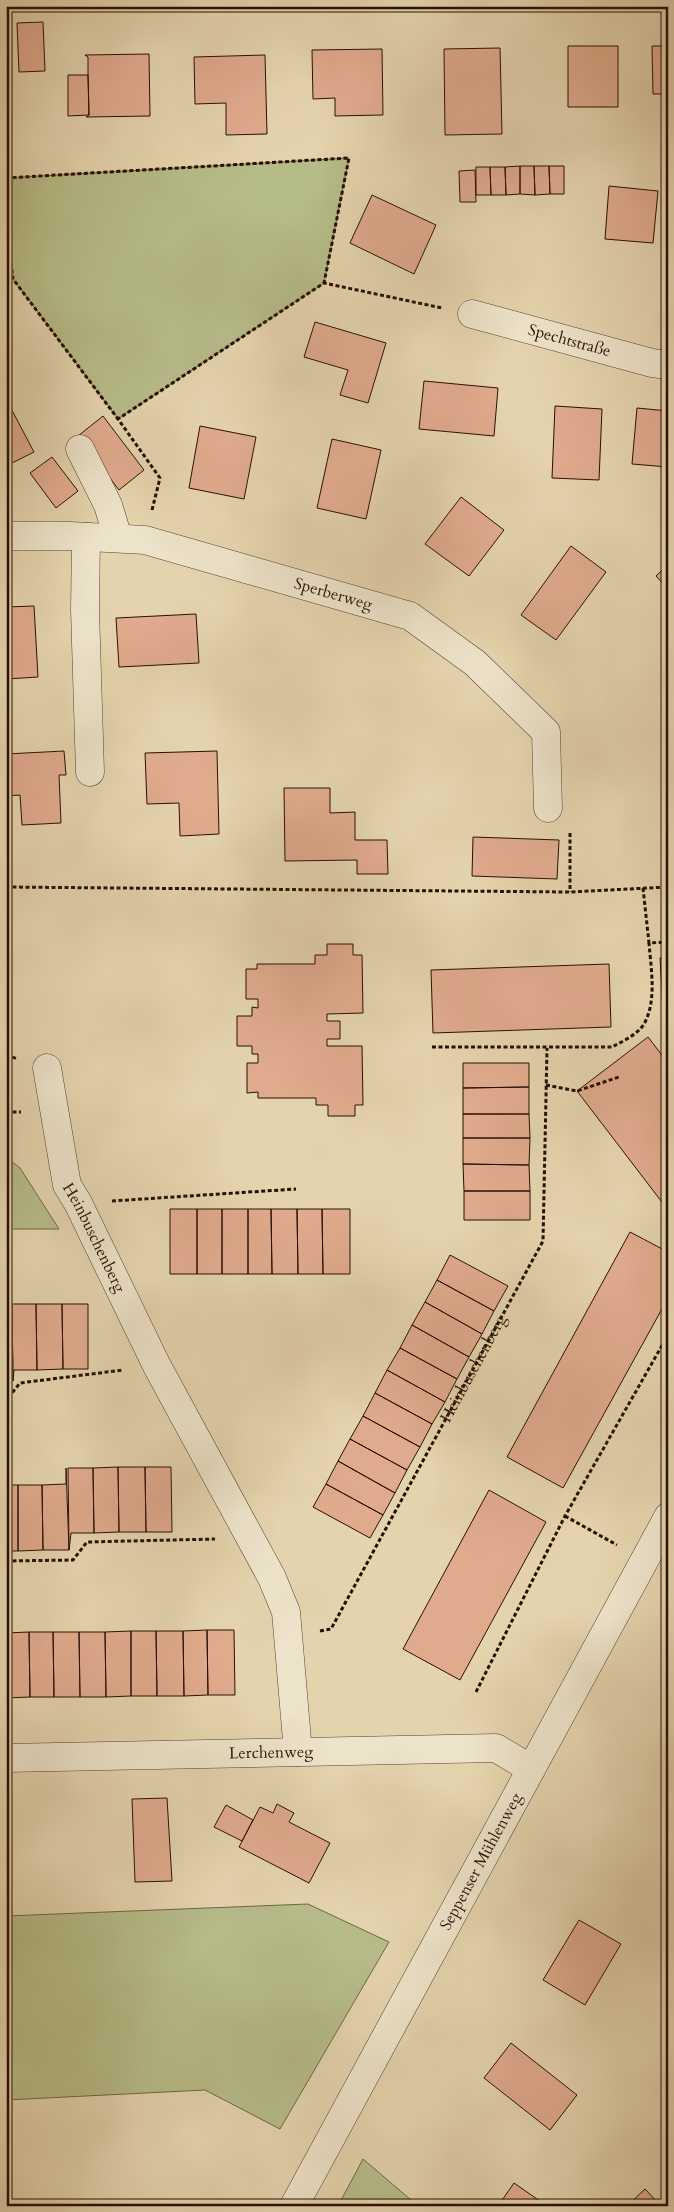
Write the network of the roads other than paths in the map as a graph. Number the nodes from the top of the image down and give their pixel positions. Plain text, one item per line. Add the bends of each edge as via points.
1 (472, 314) dead end
2 (668, 365) edge
3 (80, 449) dead end
4 (6, 536) edge
5 (86, 537) junction
6 (118, 538) junction
7 (90, 772) dead end
8 (548, 808) road end
9 (48, 1068) dead end
10 (668, 1517) edge
11 (298, 1752) junction
12 (6, 1758) edge
13 (531, 1769) junction
14 (294, 2206) edge

1 - 2 street, Spechtstraße
3 - 6 street via 108,505
4 - 5 street, Sperberweg
5 - 6 street, Sperberweg
5 - 7 street
6 - 8 street, Sperberweg via 145,540 410,616 474,663 546,732
9 - 11 street, Heinbuschenberg via 67,1185 157,1366 272,1578 286,1612
10 - 13 street, Seppenser Mühlenweg
11 - 12 street, Lerchenweg
11 - 13 street, Lerchenweg via 496,1748
13 - 14 street, Seppenser Mühlenweg

